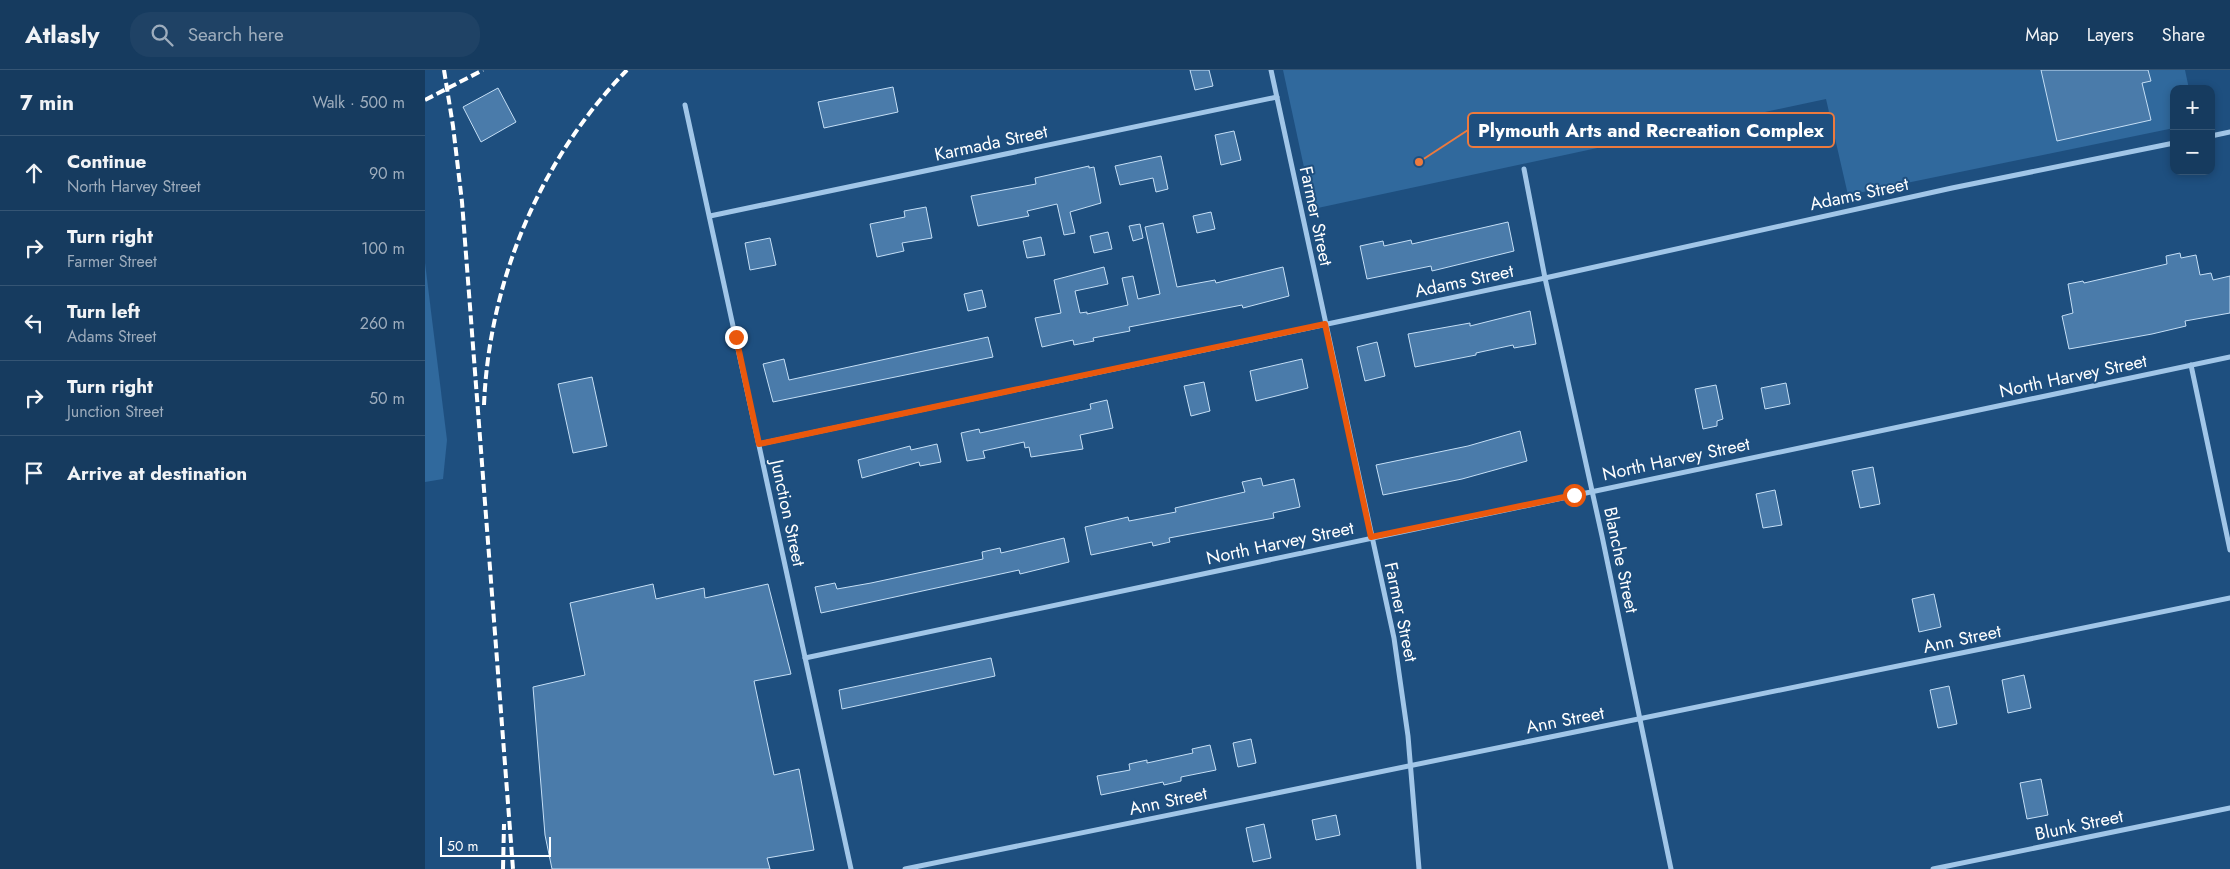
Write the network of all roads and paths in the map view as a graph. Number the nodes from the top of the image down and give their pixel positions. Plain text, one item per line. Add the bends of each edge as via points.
1 (1271, 70) edge
2 (1277, 98) junction
3 (685, 105) dead end
4 (2230, 132) edge
5 (2215, 135) edge
6 (2170, 144) edge
7 (1524, 169) dead end
8 (710, 216) junction
9 (1545, 278) junction
10 (1325, 324) junction
11 (2230, 356) edge
12 (2191, 365) junction
13 (759, 444) junction
14 (1592, 491) junction
15 (1371, 537) junction
16 (2230, 550) edge
17 (2230, 598) edge
18 (805, 658) junction
19 (1640, 719) junction
20 (1411, 765) junction
21 (2230, 808) edge
22 (851, 869) edge
23 (905, 869) edge
24 (1419, 869) edge
25 (1671, 869) edge
26 (1933, 869) edge

1 - 2 street, Farmer Street
2 - 8 street, Karmada Street
2 - 10 street, Farmer Street
3 - 8 street, Junction Street
4 - 5 street
6 - 9 street, Adams Street via 1952,188
7 - 9 street, Blanche Street
8 - 13 street, Junction Street
9 - 10 street, Adams Street
9 - 14 street, Blanche Street
10 - 13 street, Adams Street
10 - 15 street, Farmer Street
11 - 12 street, North Harvey Street
12 - 14 street, North Harvey Street
12 - 16 street
13 - 18 street, Junction Street
14 - 15 street, North Harvey Street
14 - 19 street, Blanche Street
15 - 18 street, North Harvey Street
15 - 20 street, Farmer Street via 1397,653
17 - 19 street, Ann Street
18 - 22 street, Junction Street
19 - 20 street, Ann Street
19 - 25 street, Blanche Street
20 - 23 street, Ann Street
20 - 24 street, Farmer Street
21 - 26 street, Blunk Street

